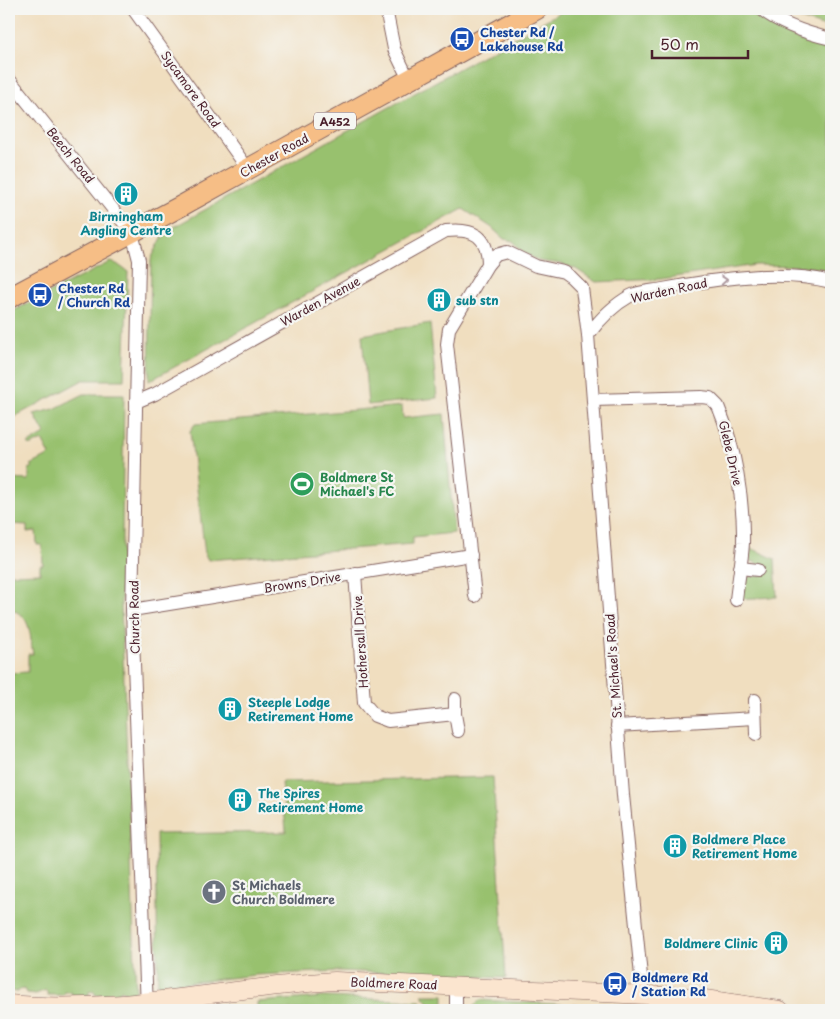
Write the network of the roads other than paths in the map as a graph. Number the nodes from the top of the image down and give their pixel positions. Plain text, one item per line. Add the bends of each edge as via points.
1 (133, 9) edge
2 (386, 9) edge
3 (538, 9) edge
4 (761, 9) edge
5 (831, 39) edge
6 (9, 79) edge
7 (409, 80) junction
8 (248, 169) junction
9 (132, 233) junction
10 (488, 264) junction
11 (831, 282) edge
12 (9, 298) edge
13 (588, 335) junction
14 (593, 400) junction
15 (136, 402) junction
16 (471, 556) junction
17 (740, 568) junction
18 (758, 570) dead end
19 (355, 573) junction
20 (475, 596) dead end
21 (736, 600) dead end
22 (132, 610) junction
23 (455, 700) dead end
24 (755, 700) dead end
25 (455, 714) junction
26 (755, 718) junction
27 (617, 726) junction
28 (458, 731) dead end
29 (756, 734) dead end
30 (456, 986) junction
31 (643, 996) junction
32 (9, 1004) edge
33 (691, 1004) edge
34 (147, 1006) edge
35 (456, 1010) edge
36 (780, 1010) edge

1 - 8 street, Sycamore Road
2 - 7 street via 394,50
3 - 7 highway, Chester Road / A452
4 - 5 street via 784,24
6 - 9 street, Beech Road
7 - 8 highway, Chester Road / A452
8 - 9 highway, Chester Road / A452
9 - 12 highway, Chester Road / A452
9 - 15 street, Church Road via 140,275
10 - 13 street via 496,255 507,252 536,266 564,272 582,288
10 - 15 street, Warden Avenue via 488,250 483,239 459,230 446,231
10 - 16 street via 450,329 447,344
13 -> 11 street, Warden Road via 604,314 631,295 705,281 785,276 813,277
13 - 14 street, St. Michael's Road
14 - 17 street, Glebe Drive via 701,397 710,398 718,406 738,479 743,523
14 - 27 street, St. Michael's Road
15 - 22 street, Church Road
16 - 19 street, Browns Drive
16 - 20 street
17 - 18 street
17 - 21 street, Glebe Drive
19 - 22 street, Browns Drive
19 - 25 street, Hothersall Drive via 364,703 374,716 388,721
22 - 34 street, Church Road
23 - 25 street
24 - 26 street
25 - 28 street
26 - 27 street
26 - 29 street
27 - 31 street, St. Michael's Road
30 - 31 main road, Boldmere Road
30 - 34 main road, Boldmere Road via 335,981 282,984
30 - 35 street
31 - 33 main road, Boldmere Road
32 - 34 main road, Boldmere Road
33 - 36 main road, Boldmere Road

